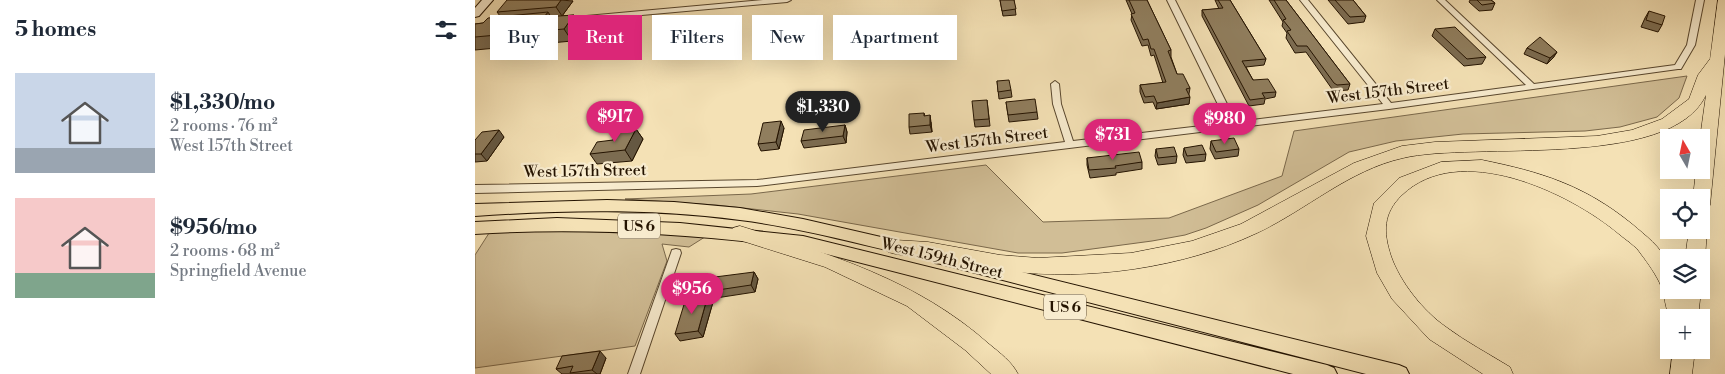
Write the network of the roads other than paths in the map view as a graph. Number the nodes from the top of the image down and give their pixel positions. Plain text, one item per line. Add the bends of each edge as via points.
1 (488, 0) edge
2 (787, 0) edge
3 (1171, 0) edge
4 (1304, 0) edge
5 (1441, 0) edge
6 (1700, 0) edge
7 (1724, 0) edge
8 (475, 14) edge
9 (558, 21) edge
10 (1715, 61) junction
11 (1055, 84) dead end
12 (1533, 87) junction
13 (1389, 106) junction
14 (1233, 125) junction
15 (1070, 145) junction
16 (475, 189) edge
17 (1703, 189) edge
18 (475, 210) edge
19 (475, 228) edge
20 (740, 233) junction
21 (895, 247) junction
22 (676, 253) dead end
23 (1660, 268) edge
24 (1683, 359) edge
25 (634, 374) edge
26 (1007, 374) edge
27 (1327, 374) edge
28 (1399, 374) edge
29 (1502, 374) edge
30 (1681, 374) edge

1 - 8 main road
2 - 9 street
3 - 14 street
4 - 13 street
5 - 12 street
6 - 12 street, West 157th Street via 1691,45 1678,67
7 - 10 highway
10 - 17 highway
10 - 21 highway via 1705,74 1695,102 1654,129 1608,140 1456,145 1403,152 1350,170 1268,220 1208,244 1127,262 1053,265 1009,264 937,250
11 - 15 street via 1057,104
12 - 13 street, West 157th Street
13 - 14 street, West 157th Street
14 - 15 street, West 157th Street
15 - 16 street, West 157th Street via 757,183
18 - 21 main road, West 159th Street / US 6 via 616,206 676,208 741,214 809,226
19 - 20 main road, West 159th Street / US 6 via 563,225
20 - 26 highway via 832,262 914,300 973,343
20 - 27 main road, West 159th Street / US 6 via 849,252
21 - 28 main road, West 159th Street / US 6
22 - 25 street
23 - 29 highway via 1647,247 1605,212 1560,187 1528,175 1482,166 1441,168 1405,182 1383,203 1375,236 1387,273 1399,293 1437,333
24 - 30 highway

